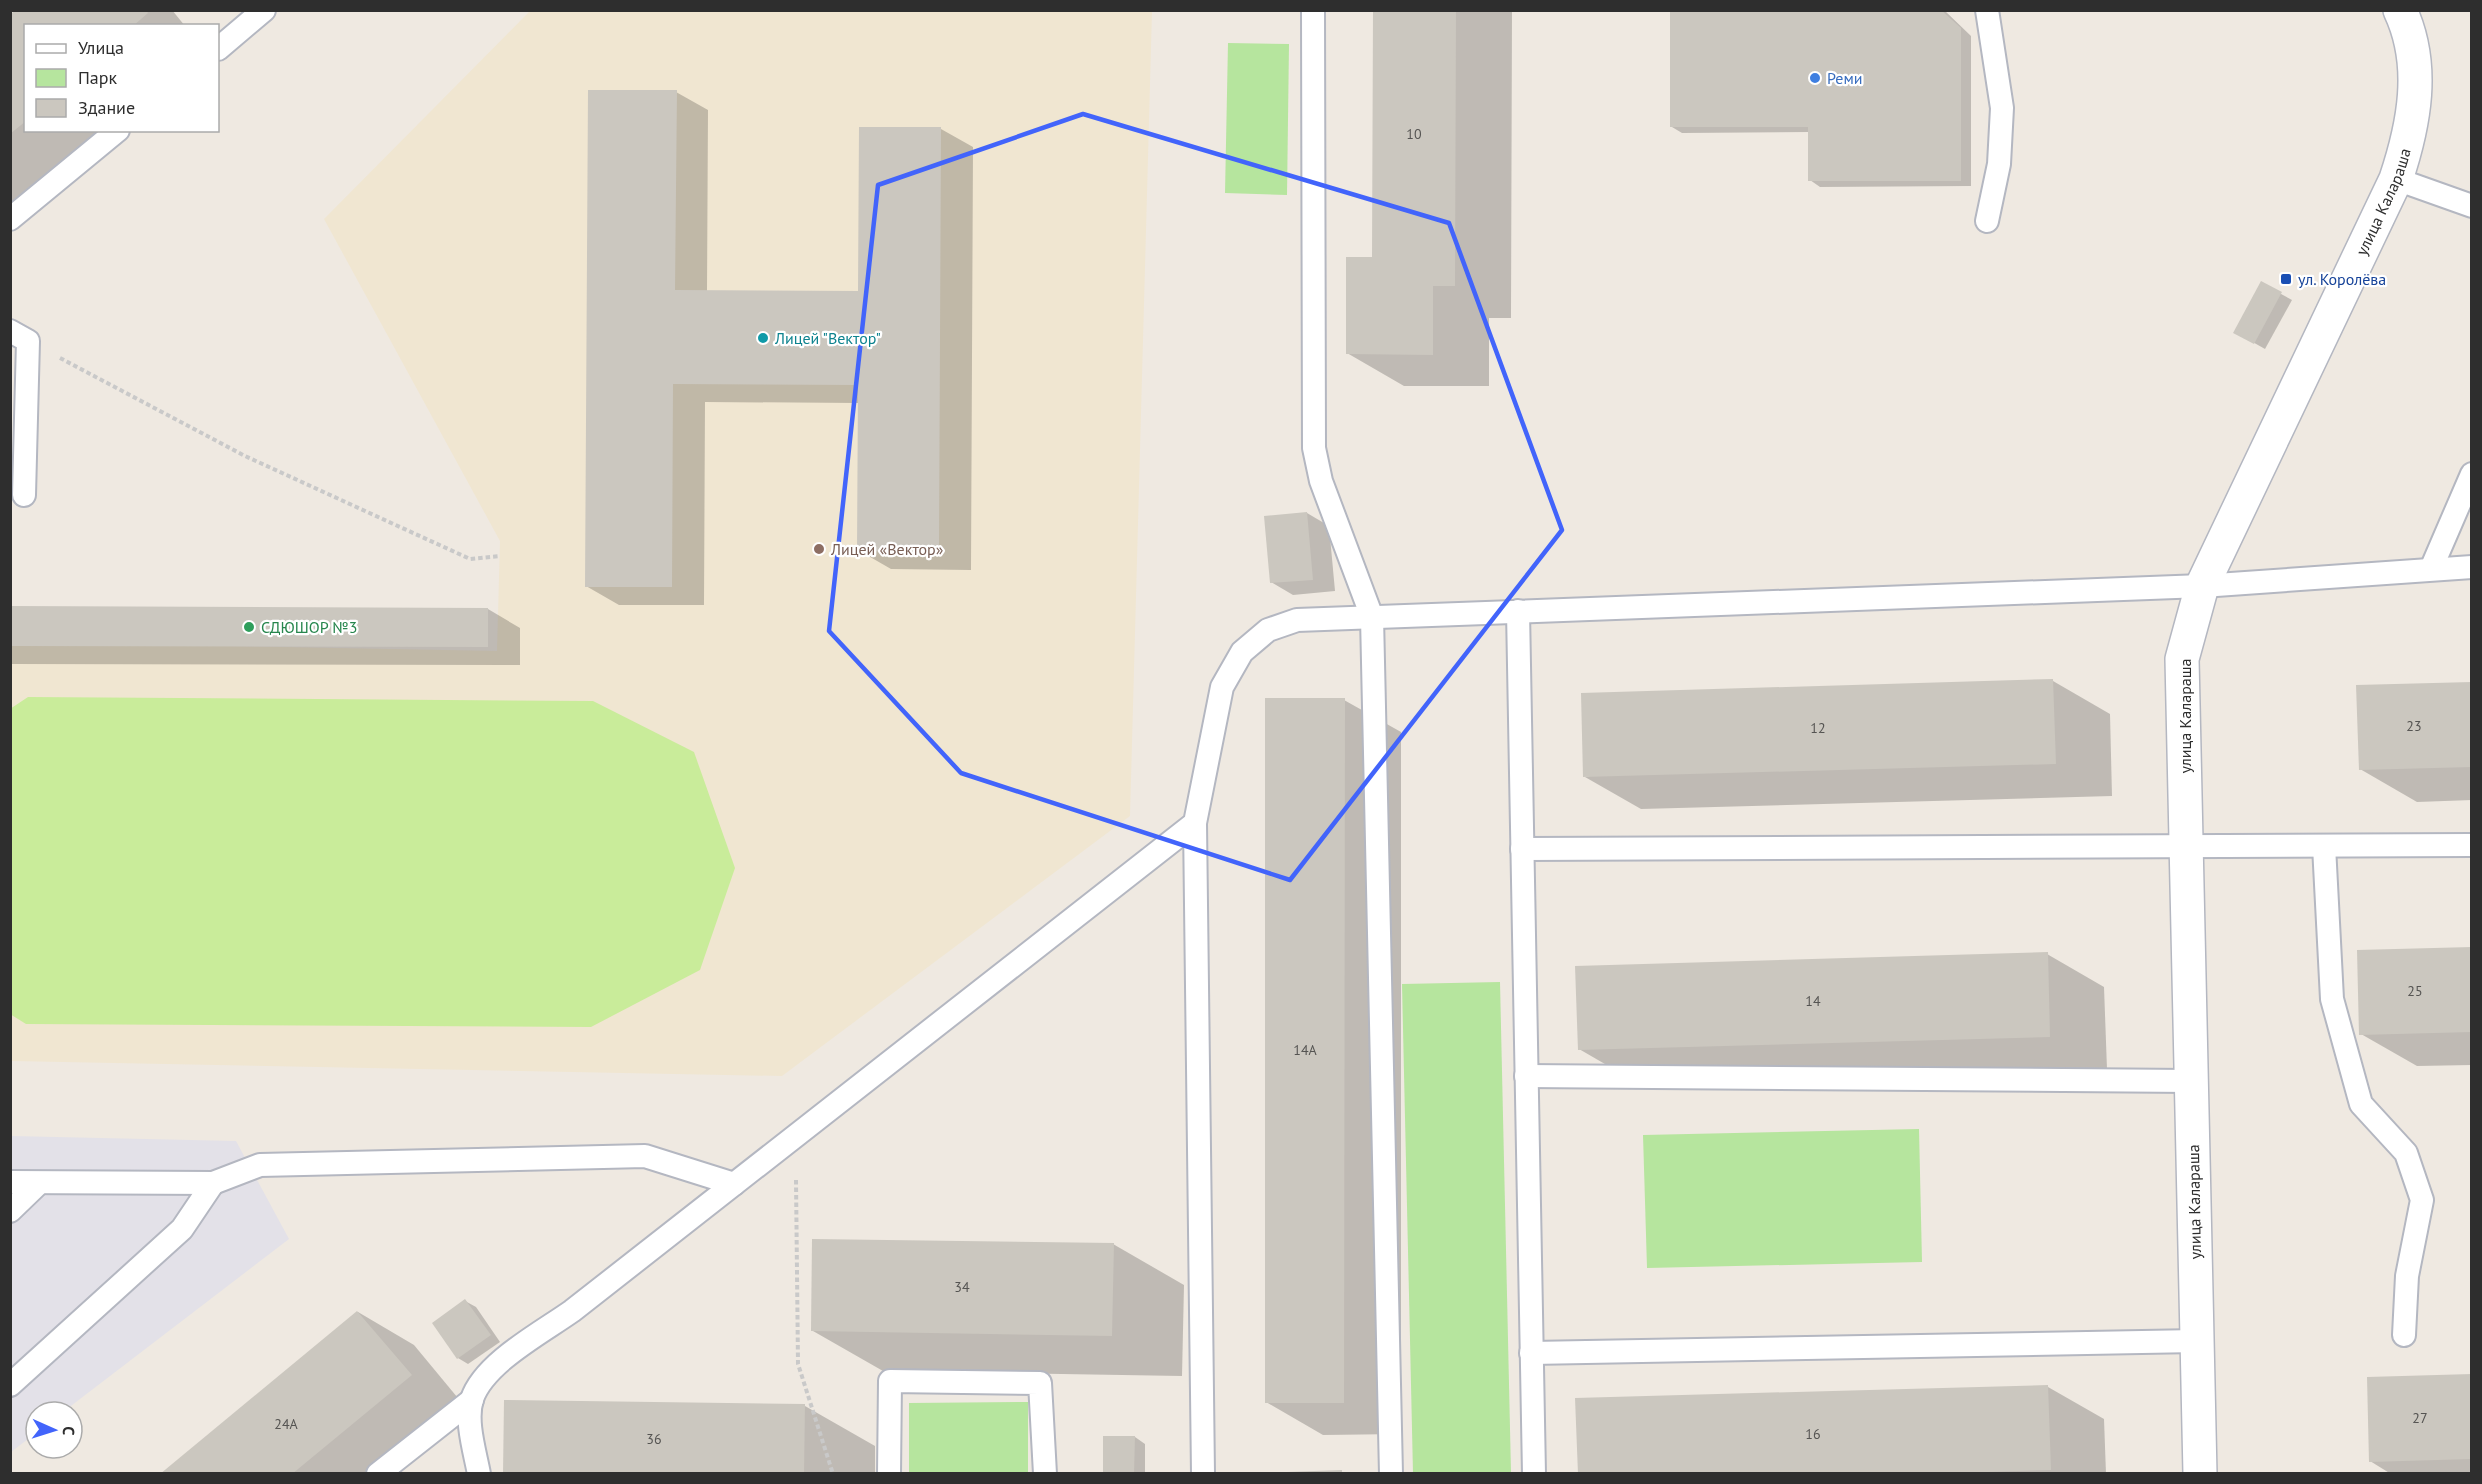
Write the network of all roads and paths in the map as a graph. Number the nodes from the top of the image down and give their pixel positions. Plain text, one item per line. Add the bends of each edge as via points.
1 (264, 10) edge
2 (1313, 10) edge
3 (1987, 10) edge
4 (2400, 10) edge
5 (219, 48) edge
6 (116, 132) edge
7 (2396, 179) junction
8 (2472, 206) edge
9 (10, 219) edge
10 (1987, 222) dead end
11 (19, 336) edge
12 (2472, 474) edge
13 (24, 495) dead end
14 (500, 556) dead end
15 (2472, 567) edge
16 (2432, 569) junction
17 (2202, 586) junction
18 (1518, 612) junction
19 (1372, 617) junction
20 (1195, 823) junction
21 (2472, 845) edge
22 (2324, 846) junction
23 (2186, 847) junction
24 (1522, 849) junction
25 (1526, 1076) junction
26 (2191, 1081) junction
27 (795, 1137) junction
28 (10, 1182) edge
29 (213, 1183) junction
30 (38, 1184) junction
31 (734, 1184) junction
32 (10, 1211) edge
33 (2404, 1335) dead end
34 (2197, 1341) junction
35 (1532, 1353) junction
36 (10, 1385) edge
37 (472, 1400) junction
38 (378, 1473) edge
39 (479, 1473) edge
40 (832, 1473) edge
41 (889, 1473) edge
42 (1045, 1473) edge
43 (1203, 1473) edge
44 (1391, 1473) edge
45 (1534, 1473) edge
46 (2200, 1473) edge

1 - 5 lane
2 - 19 lane via 1314,448 1321,481
3 - 10 lane via 2002,108 1999,164
4 - 7 street, улица Калараша via 2415,63 2415,100 2410,138
6 - 9 lane
7 - 8 lane
7 - 17 street, улица Калараша
11 - 13 lane
11 - 14 path via 245,456 471,560
12 - 16 lane
15 - 16 lane
16 - 17 lane
17 - 18 lane
17 - 23 street, улица Калараша via 2182,659
18 - 19 lane
18 - 24 lane
19 - 20 lane via 1297,620 1268,630 1242,652 1221,687
19 - 44 lane
20 - 27 lane
20 - 43 lane
21 - 22 lane
22 - 23 lane
22 - 33 lane via 2332,999 2361,1104 2406,1153 2422,1200 2408,1276
23 - 24 lane
23 - 26 street, улица Калараша
24 - 25 lane
25 - 26 lane
25 - 35 lane
26 - 34 street, улица Калараша
27 - 31 lane
27 - 40 path via 798,1364
28 - 30 lane
29 - 30 lane
29 - 31 lane via 260,1165 645,1156
29 - 36 lane via 182,1229
30 - 32 lane
31 - 37 lane via 490,1370
34 - 35 lane
34 - 46 street, улица Калараша
35 - 45 lane
37 - 38 lane
37 - 39 lane via 471,1425
41 - 42 lane via 890,1381 1040,1383

